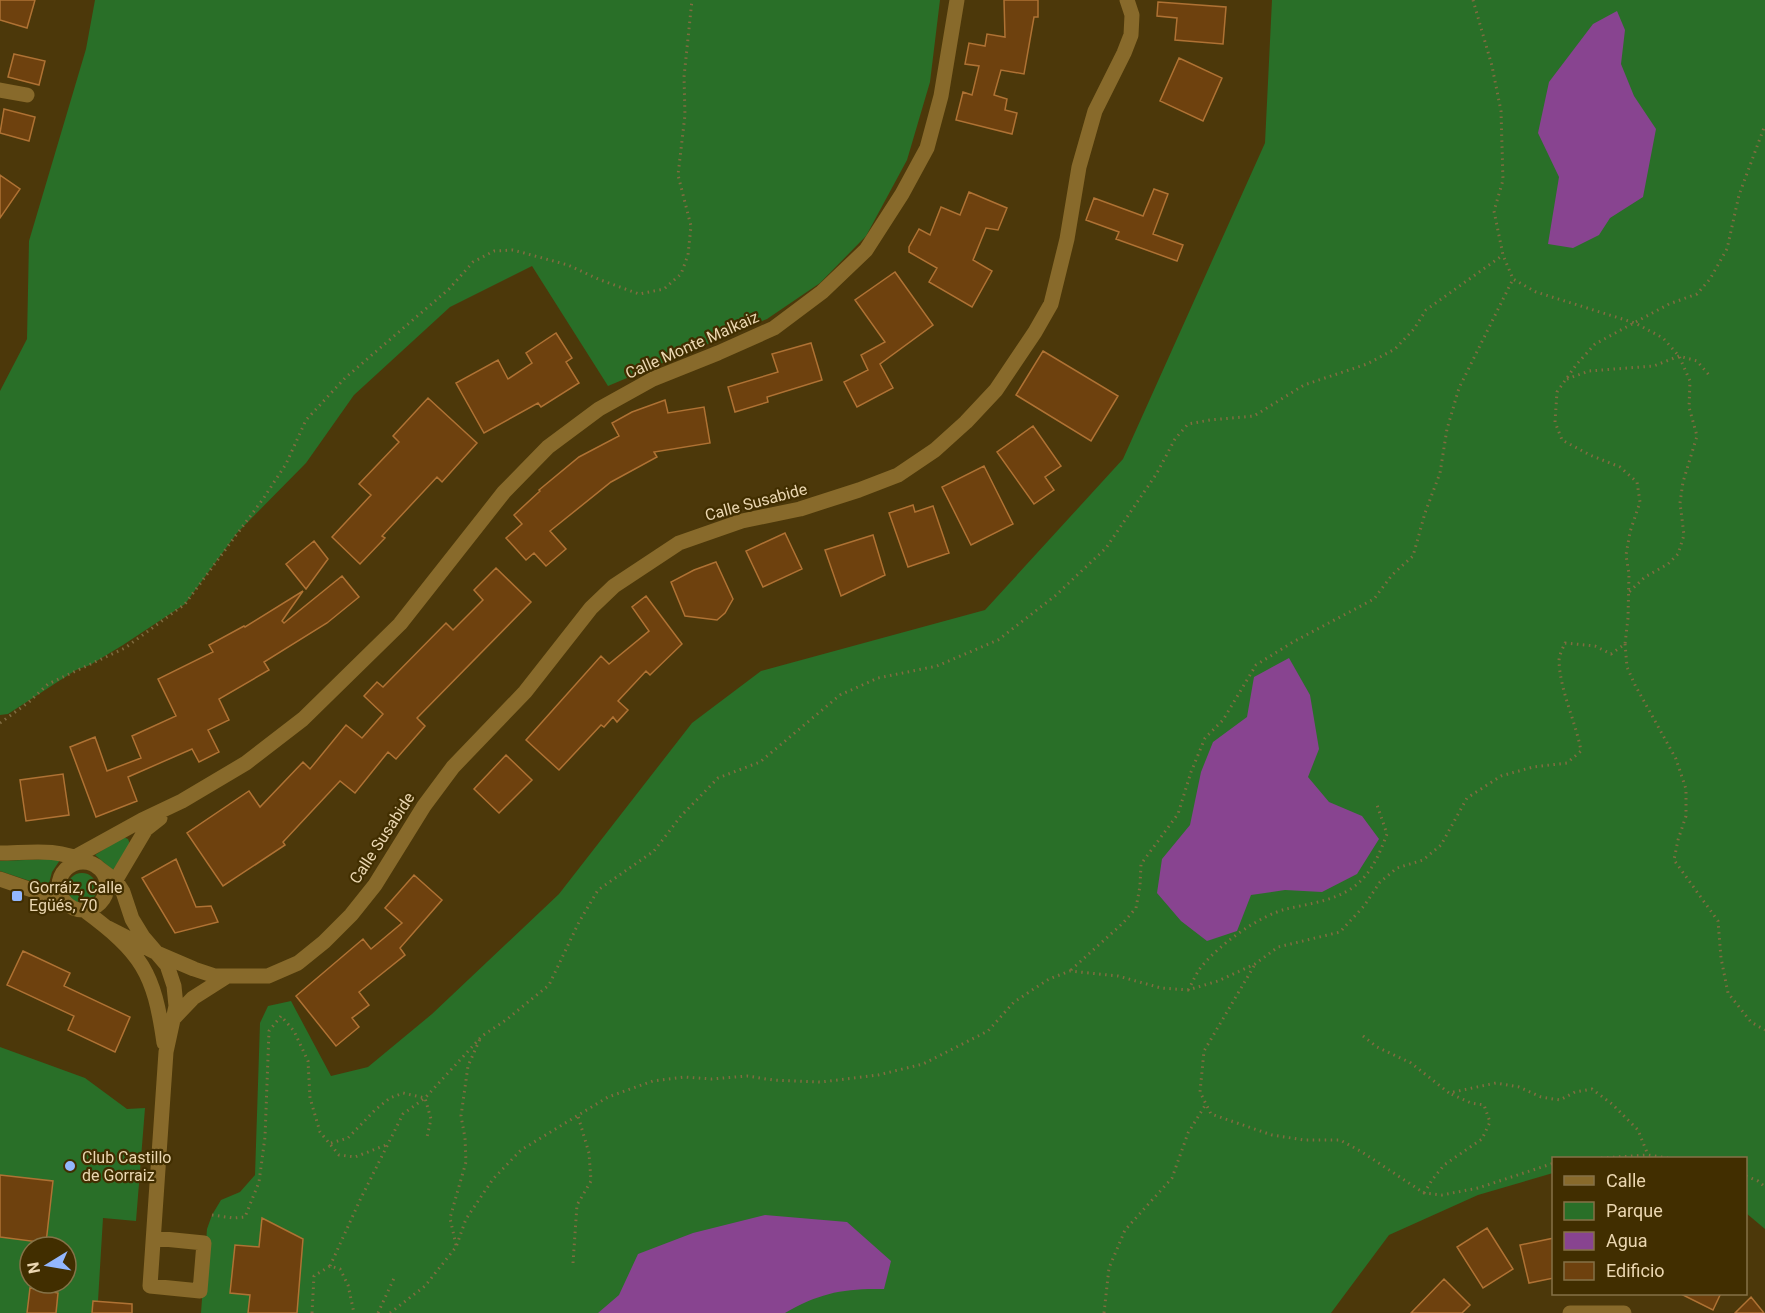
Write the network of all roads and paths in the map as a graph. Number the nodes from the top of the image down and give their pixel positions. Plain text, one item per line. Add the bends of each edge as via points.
1 (692, 0) edge
2 (957, 0) edge
3 (1127, 0) edge
4 (1473, 0) edge
5 (0, 90) edge
6 (27, 95) dead end
7 (1765, 125) edge
8 (1503, 255) junction
9 (1513, 279) junction
10 (1635, 323) junction
11 (1679, 356) junction
12 (1709, 375) dead end
13 (1566, 379) junction
14 (1629, 592) junction
15 (1625, 644) junction
16 (0, 723) edge
17 (182, 801) junction
18 (1376, 802) dead end
19 (0, 853) edge
20 (81, 863) junction
21 (0, 879) edge
22 (116, 881) junction
23 (64, 901) junction
24 (102, 901) junction
25 (84, 910) junction
26 (108, 928) junction
27 (159, 954) junction
28 (1255, 964) junction
29 (1070, 971) junction
30 (226, 977) junction
31 (1188, 990) junction
32 (174, 1017) junction
33 (1765, 1030) edge
34 (482, 1036) junction
35 (1364, 1036) dead end
36 (166, 1052) junction
37 (1449, 1093) junction
38 (424, 1098) junction
39 (1206, 1104) junction
40 (578, 1116) junction
41 (427, 1137) dead end
42 (331, 1143) junction
43 (388, 1145) junction
44 (1648, 1155) junction
45 (1617, 1157) edge
46 (1661, 1157) edge
47 (1552, 1164) edge
48 (1747, 1176) edge
49 (1765, 1187) edge
50 (1424, 1193) junction
51 (212, 1215) dead end
52 (154, 1238) junction
53 (456, 1247) junction
54 (573, 1263) dead end
55 (330, 1266) junction
56 (395, 1276) dead end
57 (312, 1313) edge
58 (354, 1313) edge
59 (378, 1313) edge
60 (390, 1313) edge
61 (1104, 1313) edge
62 (1570, 1313) edge
63 (1624, 1313) edge

1 - 16 path via 678,175 691,225 688,255 681,274 664,289 639,294 568,265 513,250 494,251 473,262 449,289 345,378 306,420 286,464 263,499 184,604 125,648 48,684
2 - 17 street, Calle Monte Malkaiz via 927,147 866,250 822,292 774,328 653,379 599,409 548,447 504,492 400,624 303,719 246,763
3 - 30 street, Calle Susabide via 1132,15 1131,35 1095,111 1079,167 1051,304 989,398 936,450 898,475 810,506 742,520 679,543 614,586 591,608 525,692 453,767 351,915 324,942 283,971 268,976
4 - 8 path via 1501,111 1503,180 1494,211
5 - 6 street
7 - 10 path via 1739,195 1727,249 1710,279 1697,294 1668,304
8 - 9 path
8 - 34 path via 1426,310 1395,349 1367,364 1304,385 1254,416 1188,424 1106,548 998,640 937,666 878,678 840,696 760,762 718,778 654,851 598,890 549,985
9 - 10 path via 1536,292
9 - 29 path via 1460,388 1447,429 1440,473 1413,556 1374,599 1256,665 1223,720 1205,738 1178,814 1142,864 1136,908
10 - 11 path via 1663,338
10 - 13 path via 1595,344
11 - 12 path via 1697,361
11 - 13 path via 1654,366 1589,371
11 - 14 path via 1690,381 1689,407 1697,436 1680,503 1684,536 1678,554
13 - 14 path via 1557,392 1555,422 1562,440 1620,467 1637,482 1640,502 1626,555
14 - 15 path
15 - 28 path via 1611,654 1595,646 1565,643 1559,659 1581,751 1567,763 1501,776 1476,792 1467,798 1441,845 1423,860 1397,868 1380,882 1340,932 1278,947
15 - 33 path via 1627,667 1676,759 1686,789 1686,816 1674,860 1718,921 1728,993 1751,1022
17 - 20 street, Calle Monte Malkaiz via 142,820
17 - 22 street, Calle Monte Malkaiz via 146,829
18 - 31 path via 1387,834 1375,864 1352,888 1315,904 1259,920 1202,966
19 - 20 street via 58,853
20 - 22 street
20 - 23 street via 61,876 60,895
20 - 24 street via 105,878 106,894
21 - 23 street
22 - 24 street, Calle Monte Malkaiz
22 - 27 street via 132,919
23 - 25 street
24 - 25 street
25 - 26 street
26 - 27 street, Calle Susabide
26 - 36 street via 135,954 153,985
27 - 30 street, Calle Susabide
27 - 32 street via 174,986
28 - 31 path
28 - 39 path via 1204,1051 1200,1092
29 - 31 path via 1118,975 1161,988
29 - 40 path via 1049,979 1014,1002 988,1031 923,1064 878,1075 821,1082 747,1076 653,1081 608,1097
30 - 32 street via 193,998
32 - 36 street
34 - 38 path
34 - 53 path via 468,1066 461,1116 466,1162 450,1218
35 - 37 path via 1377,1047 1412,1063
36 - 52 street
37 - 44 path via 1496,1083 1560,1101 1575,1092 1592,1089 1638,1130
37 - 50 path via 1484,1105 1490,1122 1482,1139 1444,1166
38 - 41 path via 431,1119
38 - 42 path via 404,1093 390,1098 348,1138
38 - 43 path via 403,1114
39 - 50 path via 1211,1114 1272,1135 1340,1140
39 - 61 path via 1188,1133 1172,1178 1125,1230 1109,1268
40 - 53 path via 520,1150 493,1179 466,1219
40 - 54 path via 589,1153 591,1181 577,1205
42 - 43 path via 339,1155 355,1157
42 - 51 path via 320,1132 310,1098 308,1061 294,1030 281,1016 269,1031 265,1137 259,1182 245,1217
43 - 55 path
44 - 45 path
44 - 46 path
47 - 50 path via 1478,1188 1442,1195
48 - 49 path
52 - 52 street via 150,1286 200,1291 204,1243
53 - 60 path via 425,1286
55 - 57 path via 314,1276
55 - 58 path via 340,1269
56 - 59 path
62 - 63 street

